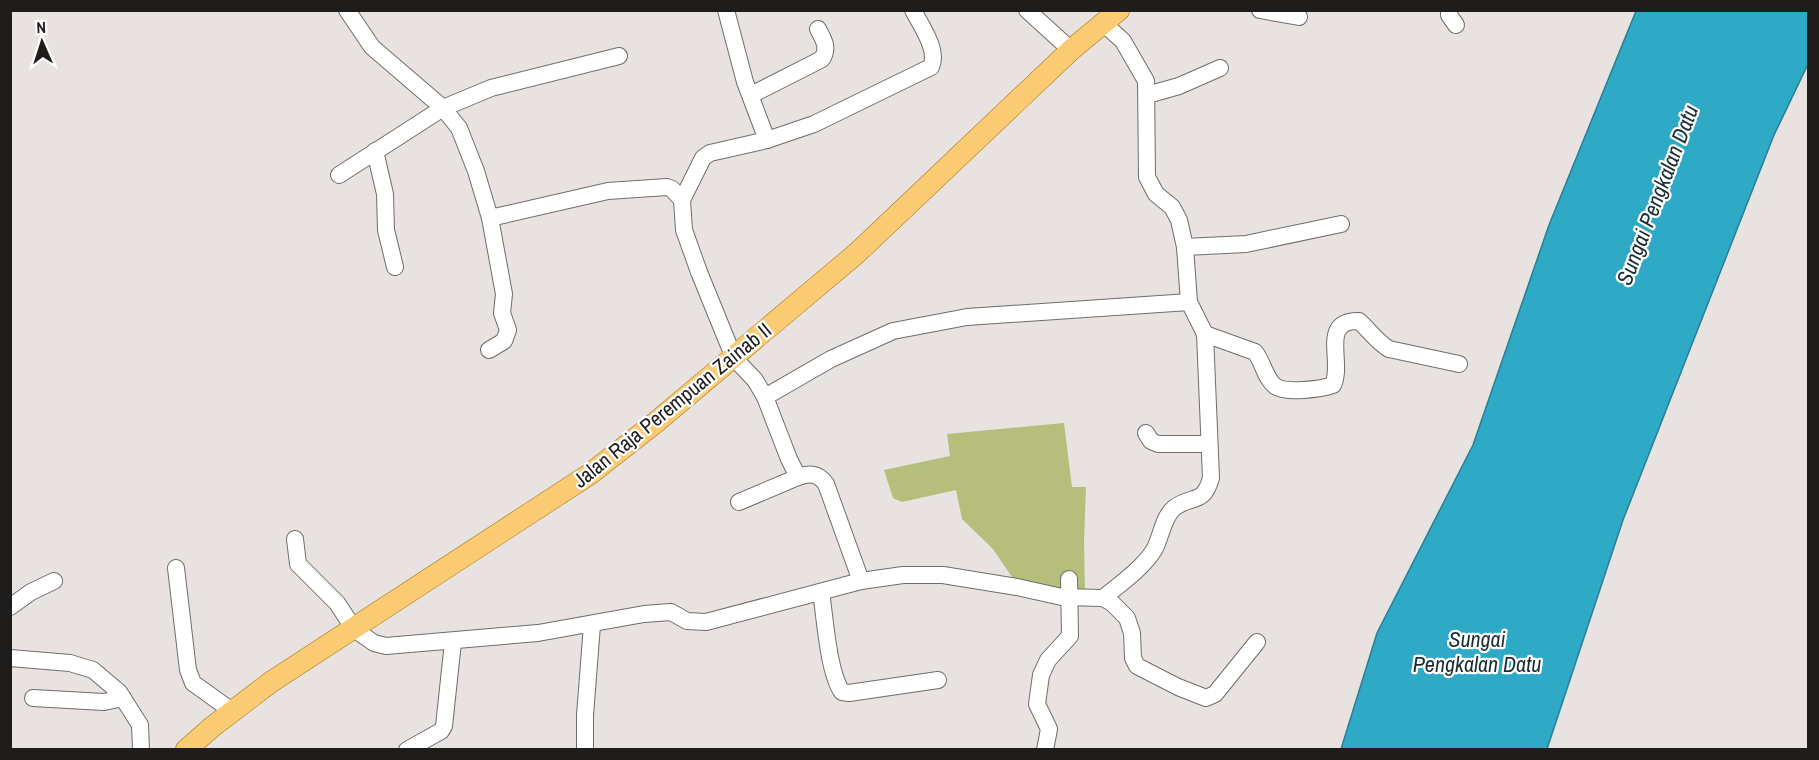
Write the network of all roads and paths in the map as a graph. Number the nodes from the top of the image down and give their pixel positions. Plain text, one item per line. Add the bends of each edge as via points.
1 (347, 10) edge
2 (726, 10) edge
3 (913, 10) edge
4 (1027, 10) edge
5 (1260, 10) edge
6 (1111, 17) edge
7 (1299, 17) dead end
8 (818, 29) dead end
9 (1071, 50) junction
10 (619, 56) dead end
11 (1220, 68) dead end
12 (751, 95) junction
13 (1146, 95) junction
14 (443, 108) junction
15 (767, 140) junction
16 (375, 151) junction
17 (339, 176) dead end
18 (682, 200) junction
19 (490, 218) junction
20 (1341, 224) dead end
21 (1185, 247) junction
22 (395, 267) dead end
23 (1189, 302) junction
24 (1204, 334) junction
25 (489, 350) dead end
26 (733, 356) junction
27 (1459, 364) dead end
28 (765, 397) junction
29 (1146, 433) dead end
30 (1209, 444) junction
31 (798, 477) junction
32 (739, 502) dead end
33 (295, 539) dead end
34 (176, 568) dead end
35 (1069, 579) dead end
36 (54, 581) dead end
37 (861, 581) junction
38 (821, 592) junction
39 (1071, 597) junction
40 (1103, 598) junction
41 (10, 607) edge
42 (592, 625) junction
43 (354, 629) junction
44 (453, 642) junction
45 (1257, 642) dead end
46 (10, 658) edge
47 (938, 681) dead end
48 (33, 698) dead end
49 (123, 698) junction
50 (232, 711) junction
51 (141, 750) edge
52 (186, 750) edge
53 (407, 750) edge
54 (585, 750) edge
55 (1045, 750) edge

1 - 14 street via 372,47
2 - 12 street
3 - 15 street via 930,44 931,67 814,124
4 - 9 street
5 - 7 street
6 - 9 main road, Jalan Raja Perempuan Zainab II
6 - 13 street via 1146,81
8 - 12 street via 826,46 822,60
9 - 26 main road, Jalan Raja Perempuan Zainab II via 857,253
10 - 14 street via 491,88
11 - 13 street
12 - 15 street
13 - 21 street via 1148,177 1156,194 1177,212
14 - 16 street
14 - 19 street via 459,128
15 - 18 street via 710,153 703,158
16 - 17 street
16 - 22 street
18 - 19 street via 667,187 608,191
18 - 26 street via 684,230
19 - 25 street via 504,294 502,313 508,330 504,341
20 - 21 street via 1246,244
21 - 23 street
23 - 24 street
23 - 28 street via 967,317 893,331 831,359
24 - 27 street via 1255,352 1272,381 1285,390 1333,385 1337,377 1336,331 1349,321 1359,321 1389,349
24 - 30 street
26 - 28 street
26 - 43 main road, Jalan Raja Perempuan Zainab II via 590,474
28 - 31 street
29 - 30 street via 1158,444
30 - 40 street via 1211,478 1207,490 1173,509 1154,550
31 - 32 street
31 - 37 street via 812,474 826,484
33 - 43 street via 298,564 337,603
34 - 50 street via 188,670 193,682
35 - 39 street
36 - 41 street
37 - 38 street
37 - 39 street via 943,575
38 - 42 street via 706,622 687,621 671,612
38 - 47 street via 832,666 842,692
39 - 40 street
39 - 55 street via 1070,636 1044,667 1036,699 1049,729
40 - 45 street via 1127,618 1137,666 1203,697 1212,696
42 - 44 street
42 - 54 street
43 - 44 street via 386,646
43 - 50 main road, Jalan Raja Perempuan Zainab II
44 - 53 street via 444,726
46 - 49 street via 93,669
48 - 49 street via 104,702
49 - 51 street via 140,725
50 - 52 main road, Jalan Raja Perempuan Zainab II

